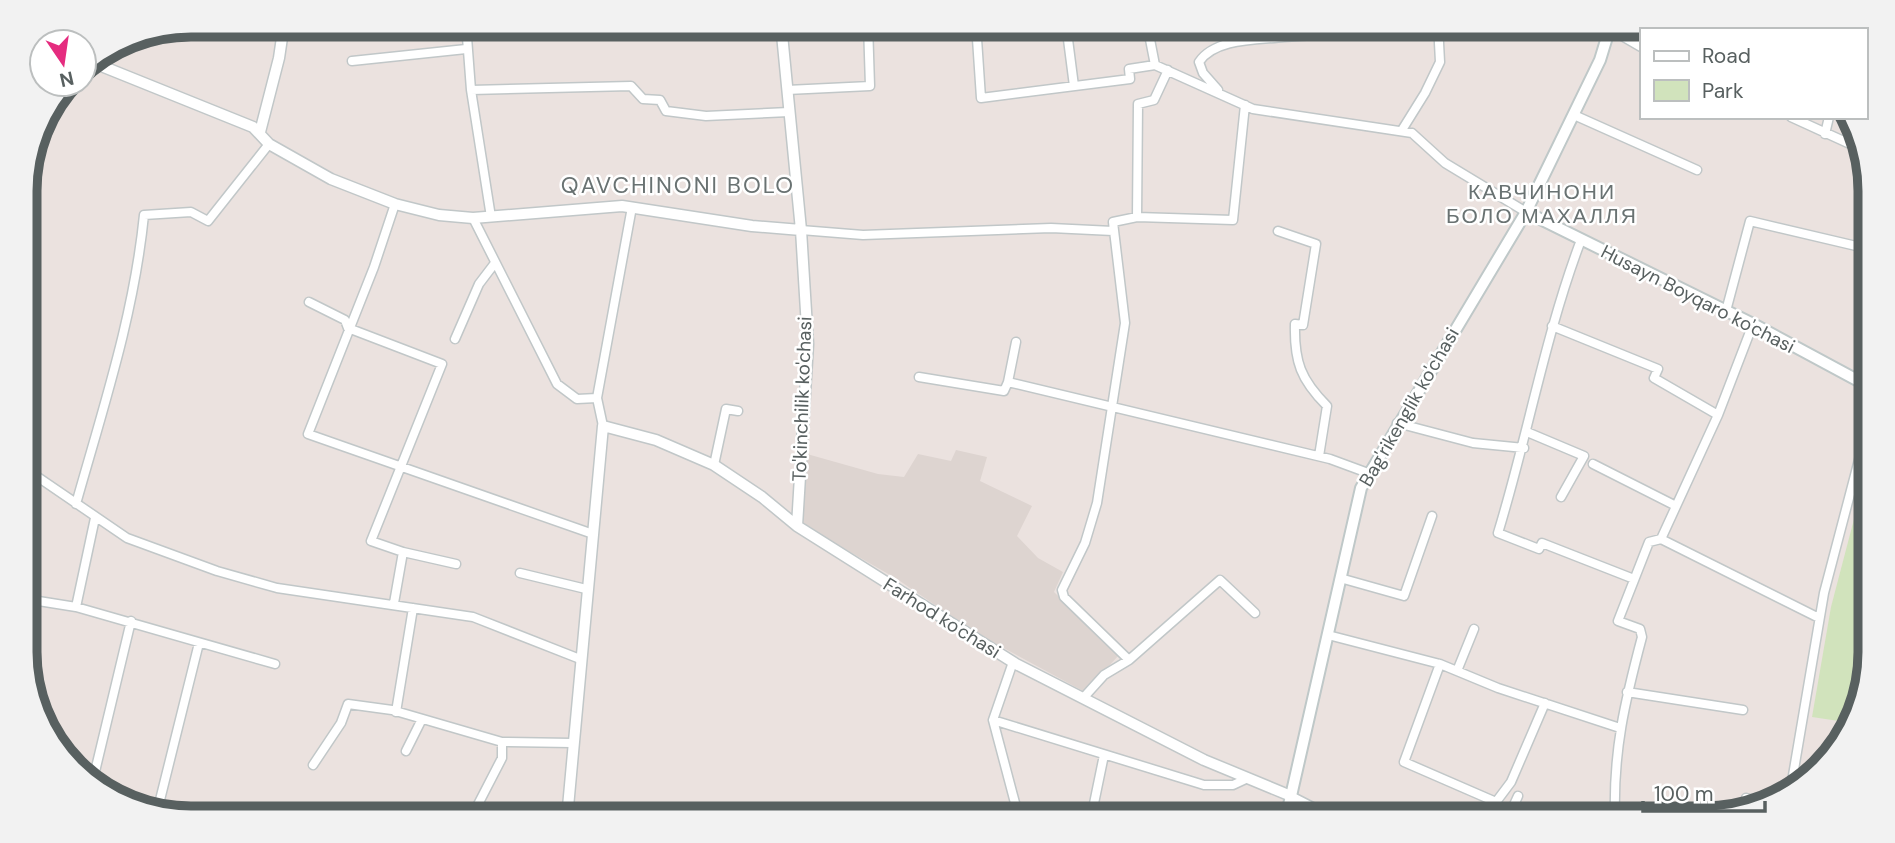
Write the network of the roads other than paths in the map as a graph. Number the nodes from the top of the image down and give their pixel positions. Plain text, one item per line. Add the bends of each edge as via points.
1 (282, 37) edge
2 (466, 37) edge
3 (781, 37) edge
4 (868, 37) edge
5 (977, 37) edge
6 (1068, 37) edge
7 (1149, 37) edge
8 (1283, 37) edge
9 (1439, 37) edge
10 (1608, 37) edge
11 (466, 49) junction
12 (352, 61) dead end
13 (1154, 65) junction
14 (101, 66) edge
15 (1168, 70) junction
16 (1074, 86) junction
17 (471, 90) junction
18 (787, 90) junction
19 (1220, 93) junction
20 (1245, 105) junction
21 (789, 112) junction
22 (1574, 115) junction
23 (1795, 119) edge
24 (1829, 119) edge
25 (1402, 130) junction
26 (260, 132) junction
27 (1825, 134) junction
28 (269, 144) junction
29 (1851, 145) edge
30 (1697, 170) dead end
31 (394, 204) junction
32 (632, 207) junction
33 (1526, 212) junction
34 (491, 217) junction
35 (473, 218) junction
36 (1137, 218) junction
37 (801, 230) junction
38 (1114, 231) junction
39 (1278, 231) dead end
40 (1581, 240) junction
41 (1858, 246) edge
42 (495, 263) junction
43 (309, 302) dead end
44 (1727, 311) junction
45 (1753, 324) junction
46 (1552, 326) junction
47 (348, 328) junction
48 (455, 339) dead end
49 (1016, 342) dead end
50 (919, 377) dead end
51 (1858, 381) edge
52 (1008, 382) junction
53 (597, 398) junction
54 (1112, 407) junction
55 (738, 411) dead end
56 (1718, 415) junction
57 (1398, 423) junction
58 (603, 426) junction
59 (1527, 432) junction
60 (1524, 448) junction
61 (1319, 456) junction
62 (1593, 464) dead end
63 (1858, 465) edge
64 (713, 466) junction
65 (400, 467) junction
66 (1368, 472) junction
67 (37, 477) edge
68 (1561, 497) dead end
69 (76, 504) junction
70 (1676, 506) junction
71 (1432, 516) dead end
72 (95, 518) junction
73 (797, 526) junction
74 (593, 534) junction
75 (1661, 539) junction
76 (403, 552) junction
77 (456, 564) dead end
78 (520, 573) dead end
79 (1340, 578) junction
80 (1634, 579) junction
81 (586, 589) junction
82 (37, 601) edge
83 (394, 603) junction
84 (76, 607) junction
85 (413, 608) junction
86 (1255, 613) dead end
87 (1819, 618) junction
88 (131, 621) junction
89 (1474, 629) dead end
90 (1328, 635) junction
91 (199, 643) junction
92 (580, 659) junction
93 (1129, 660) junction
94 (1013, 662) junction
95 (275, 664) dead end
96 (1440, 664) junction
97 (1457, 671) junction
98 (1628, 692) junction
99 (1085, 696) junction
100 (1545, 703) junction
101 (1743, 710) dead end
102 (396, 712) junction
103 (422, 719) junction
104 (993, 720) junction
105 (1619, 728) junction
106 (502, 742) junction
107 (572, 743) junction
108 (407, 751) dead end
109 (1104, 755) junction
110 (313, 765) dead end
111 (95, 772) edge
112 (1248, 778) junction
113 (1793, 778) edge
114 (1291, 796) junction
115 (1518, 796) dead end
116 (159, 803) edge
117 (477, 806) edge
118 (568, 806) edge
119 (1016, 806) edge
120 (1093, 806) edge
121 (1289, 806) edge
122 (1311, 806) edge
123 (1513, 806) edge
124 (1615, 806) edge

1 - 26 street
2 - 11 street
3 - 18 street, To'kinchilik ko'chasi
4 - 18 street via 870,86
5 - 16 street via 981,98
6 - 16 street
7 - 13 street
8 - 19 street via 1242,42 1204,55 1199,62 1203,74
9 - 25 street via 1440,62
10 - 22 main road, Bag'rikenglik ko'chasi
11 - 12 street
11 - 17 street
13 - 15 street
13 - 16 street via 1129,69 1130,79
14 - 26 street
15 - 19 street
15 - 36 street via 1154,100 1138,104
17 - 21 street via 631,86 643,99 660,100 666,111 706,116
17 - 34 street
18 - 21 street, To'kinchilik ko'chasi
19 - 20 street
20 - 25 street
20 - 36 street via 1233,220
21 - 37 street, To'kinchilik ko'chasi
22 - 30 street
22 - 33 main road, Bag'rikenglik ko'chasi
23 - 27 street
24 - 27 street
25 - 33 street via 1412,133 1445,163
26 - 28 street
27 - 29 street
28 - 31 street via 331,179
28 - 69 street via 208,221 191,212 144,215 138,276
31 - 35 street
31 - 47 street
32 - 34 street
32 - 37 street
32 - 53 street
33 - 40 main road, Husayn Boyqaro ko'chasi
33 - 57 main road, Bag'rikenglik ko'chasi
34 - 35 street
35 - 42 street
36 - 38 street via 1113,222
37 - 38 street via 863,235 1051,228
37 - 73 street, To'kinchilik ko'chasi via 808,344
38 - 54 street via 1125,323
39 - 61 street via 1316,244 1303,325 1295,324 1294,335 1304,384 1327,406
40 - 44 main road, Husayn Boyqaro ko'chasi
40 - 46 street
41 - 44 street via 1750,221
42 - 48 street via 479,284
42 - 53 street via 557,384 577,399
43 - 47 street via 345,320
44 - 45 main road, Husayn Boyqaro ko'chasi
45 - 51 main road, Husayn Boyqaro ko'chasi
45 - 56 street
46 - 56 street via 1658,369 1654,378
46 - 59 street
47 - 65 street via 309,434
47 - 65 street via 442,364
49 - 52 street
50 - 52 street via 1004,391
52 - 54 street
53 - 58 street
54 - 61 street
54 - 93 street via 1097,503 1062,590
55 - 64 street via 726,409
56 - 70 street
57 - 60 street via 1473,443
57 - 66 main road, Bag'rikenglik ko'chasi
58 - 64 street, Farhod ko'chasi via 656,440
58 - 74 street
59 - 60 street
59 - 68 street via 1584,456
60 - 80 street via 1498,533 1539,549 1542,543
61 - 66 street
62 - 70 street
63 - 87 street
64 - 73 street, Farhod ko'chasi
65 - 74 street
65 - 76 street via 371,541
66 - 79 main road, Bag'rikenglik ko'chasi via 1356,501
67 - 69 street
69 - 72 street
70 - 75 street
71 - 79 street via 1404,596
72 - 83 street via 127,538 217,571 277,588
72 - 84 street
73 - 94 street, Farhod ko'chasi
74 - 81 street
75 - 80 street via 1649,542
75 - 87 street
76 - 77 street
76 - 83 street
78 - 81 street
79 - 90 main road, Bag'rikenglik ko'chasi
80 - 98 street via 1618,621 1640,629 1642,637
81 - 92 street
82 - 84 street
83 - 85 street
84 - 88 street
85 - 92 street via 473,617
85 - 102 street
86 - 93 street via 1220,580
87 - 113 street
88 - 91 street
88 - 111 street
89 - 97 street
90 - 96 street
90 - 114 main road, Bag'rikenglik ko'chasi
91 - 95 street
91 - 116 street
92 - 107 street
93 - 99 street via 1104,675
94 - 99 street, Farhod ko'chasi
94 - 104 street
96 - 97 street
96 - 100 street via 1404,762 1496,802 1511,782
97 - 100 street
98 - 101 street
98 - 105 street
99 - 112 street, Farhod ko'chasi via 1204,760
100 - 105 street
102 - 103 street
102 - 110 street via 348,704
103 - 106 street
103 - 108 street
104 - 109 street
104 - 119 street
105 - 124 street
106 - 107 street
106 - 117 street via 502,758
107 - 118 street
109 - 112 street via 1204,785 1233,785
109 - 120 street
112 - 114 street, Farhod ko'chasi
114 - 121 main road, Bag'rikenglik ko'chasi
114 - 122 street
115 - 123 street

